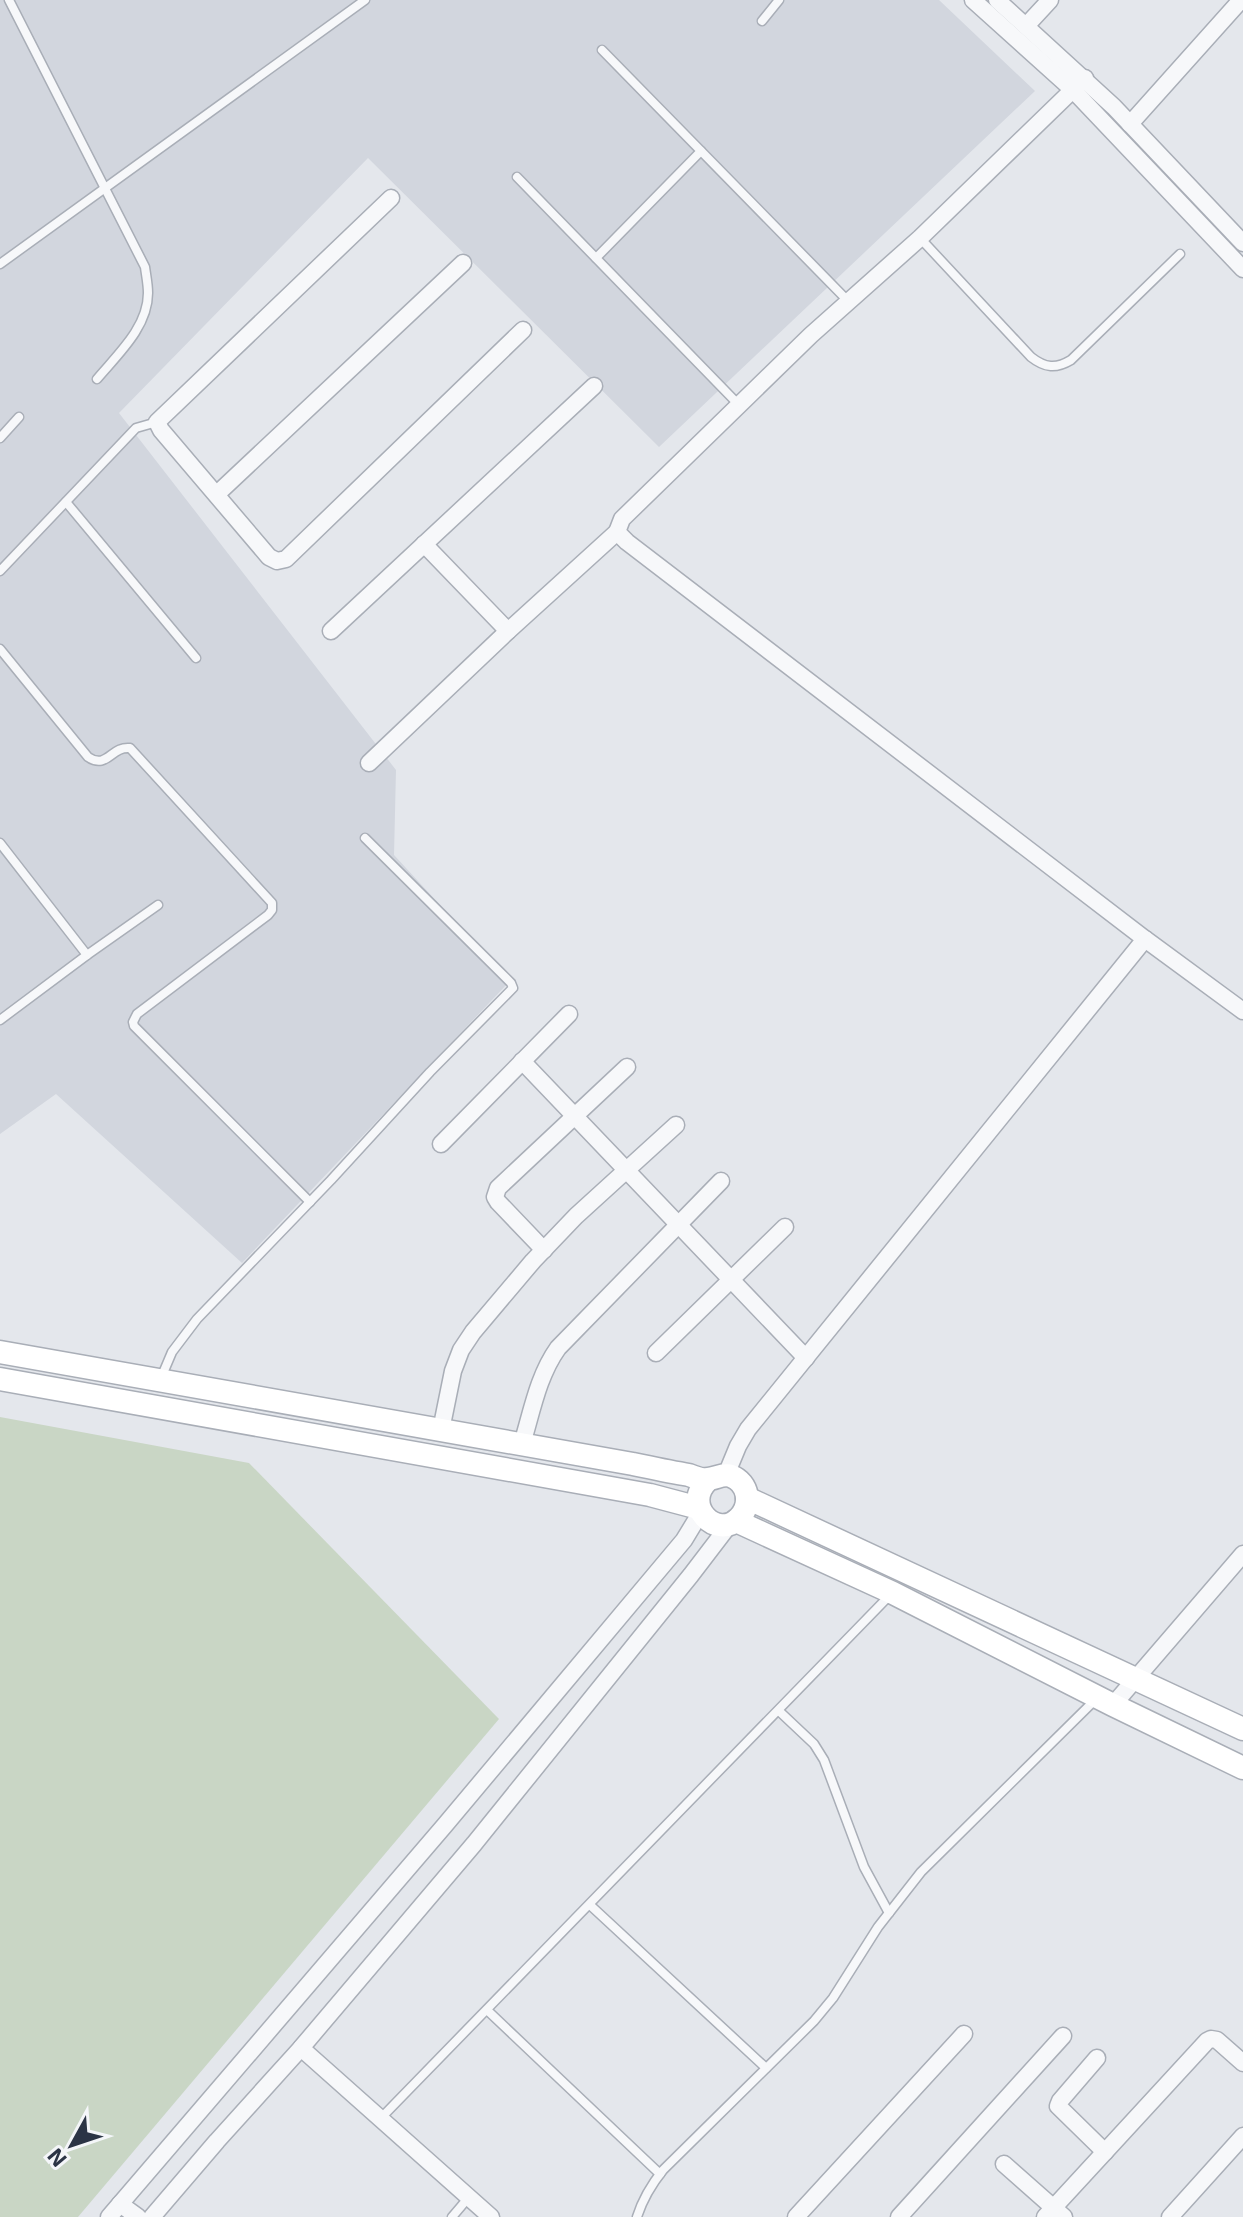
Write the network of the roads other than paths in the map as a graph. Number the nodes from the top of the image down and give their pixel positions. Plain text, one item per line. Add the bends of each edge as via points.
1 (9, 0) edge
2 (365, 0) edge
3 (779, 0) edge
4 (973, 0) edge
5 (997, 0) edge
6 (1050, 0) edge
7 (1241, 0) edge
8 (762, 21) dead end
9 (1026, 26) junction
10 (602, 50) dead end
11 (1079, 84) junction
12 (1130, 124) junction
13 (701, 151) junction
14 (517, 177) dead end
15 (104, 188) junction
16 (391, 198) dead end
17 (920, 238) junction
18 (1243, 243) edge
19 (1180, 254) dead end
20 (596, 258) junction
21 (463, 263) dead end
22 (0, 264) edge
23 (1243, 269) edge
24 (849, 302) junction
25 (523, 330) dead end
26 (97, 379) dead end
27 (594, 386) dead end
28 (740, 406) junction
29 (19, 417) dead end
30 (157, 422) junction
31 (0, 438) edge
32 (217, 494) junction
33 (66, 502) junction
34 (617, 532) junction
35 (424, 544) junction
36 (0, 571) edge
37 (331, 631) dead end
38 (508, 631) junction
39 (0, 649) edge
40 (196, 658) dead end
41 (369, 763) dead end
42 (365, 838) dead end
43 (0, 843) edge
44 (158, 905) dead end
45 (1145, 939) junction
46 (87, 955) junction
47 (1243, 1011) edge
48 (569, 1014) dead end
49 (0, 1020) edge
50 (522, 1061) junction
51 (627, 1067) dead end
52 (575, 1116) junction
53 (676, 1125) dead end
54 (441, 1144) dead end
55 (626, 1170) junction
56 (721, 1181) dead end
57 (310, 1202) junction
58 (678, 1224) junction
59 (785, 1227) dead end
60 (544, 1250) junction
61 (730, 1278) junction
62 (0, 1352) edge
63 (656, 1353) dead end
64 (806, 1358) junction
65 (0, 1379) edge
66 (160, 1380) junction
67 (441, 1430) junction
68 (522, 1444) junction
69 (717, 1478) junction
70 (747, 1498) junction
71 (700, 1510) junction
72 (733, 1522) junction
73 (1243, 1554) edge
74 (893, 1593) junction
75 (1134, 1679) junction
76 (1105, 1701) junction
77 (779, 1711) junction
78 (1243, 1729) edge
79 (1243, 1768) edge
80 (590, 1905) junction
81 (889, 1913) junction
82 (487, 2010) junction
83 (964, 2034) dead end
84 (1063, 2036) dead end
85 (301, 2048) junction
86 (1097, 2058) dead end
87 (1243, 2063) edge
88 (766, 2068) junction
89 (381, 2118) junction
90 (1243, 2136) edge
91 (1105, 2152) junction
92 (1004, 2164) dead end
93 (660, 2174) junction
94 (469, 2197) junction
95 (120, 2204) junction
96 (1054, 2214) edge
97 (109, 2217) edge
98 (138, 2217) edge
99 (152, 2217) edge
100 (452, 2217) edge
101 (491, 2217) edge
102 (637, 2217) edge
103 (796, 2217) edge
104 (899, 2217) edge
105 (1170, 2217) edge

1 - 15 lane
2 - 15 lane
3 - 8 lane
4 - 11 street
5 - 9 street
6 - 9 street
7 - 12 street
9 - 11 street
10 - 13 lane
11 - 12 street
11 - 17 street
11 - 23 street
12 - 18 street
13 - 20 lane
13 - 24 lane
14 - 20 lane
15 - 22 lane
15 - 26 lane via 145,267 148,292 145,314
16 - 30 street
17 - 19 lane via 1031,357 1052,367 1071,360
17 - 24 street
20 - 28 lane
21 - 32 street
24 - 28 street
25 - 32 street via 286,559 269,557
27 - 35 street
28 - 34 street via 622,519
29 - 31 lane
30 - 32 street
30 - 33 lane via 136,428
33 - 36 lane
33 - 40 lane
34 - 38 street
34 - 45 street
35 - 37 street
35 - 38 street
38 - 41 street
39 - 57 lane via 88,757 101,762 122,747 130,748 272,903 268,915 133,1022
42 - 57 lane via 513,988
43 - 46 lane
44 - 46 lane
45 - 47 street
45 - 64 street
46 - 49 lane
48 - 50 street
50 - 52 street
50 - 54 street
51 - 52 street
52 - 55 street
52 - 60 street via 496,1193 498,1202
53 - 55 street
55 - 58 street
55 - 60 street
56 - 58 street
57 - 66 lane via 197,1319 172,1352
58 - 61 street
58 - 68 street via 548,1362
59 - 61 street
60 - 67 street via 461,1350
61 - 63 street
61 - 64 street
62 - 66 main road
64 - 69 street via 748,1429
65 - 71 main road via 650,1495
66 - 67 main road
67 - 68 main road
68 - 69 main road
69 - 70 main road via 738,1480
69 - 71 main road via 698,1493
70 - 72 main road via 745,1511
70 - 75 main road
71 - 72 main road via 718,1525
71 - 95 street via 684,1540
72 - 74 main road
72 - 85 street via 474,1844
73 - 75 street
74 - 76 main road
74 - 77 lane
75 - 76 street
75 - 78 main road
76 - 79 main road
76 - 81 lane via 921,1872
77 - 80 lane
77 - 81 lane via 824,1760 864,1867
80 - 82 lane
80 - 88 lane
81 - 88 lane via 833,1998
82 - 89 lane
82 - 93 lane
83 - 103 street
84 - 104 street
85 - 89 street
85 - 99 street
86 - 91 street via 1058,2106
87 - 91 street via 1217,2040 1207,2041
88 - 93 lane
89 - 94 street
90 - 105 street
91 - 96 street
92 - 96 street
93 - 102 lane via 649,2186
94 - 100 lane
94 - 101 street
95 - 97 street
95 - 98 street

